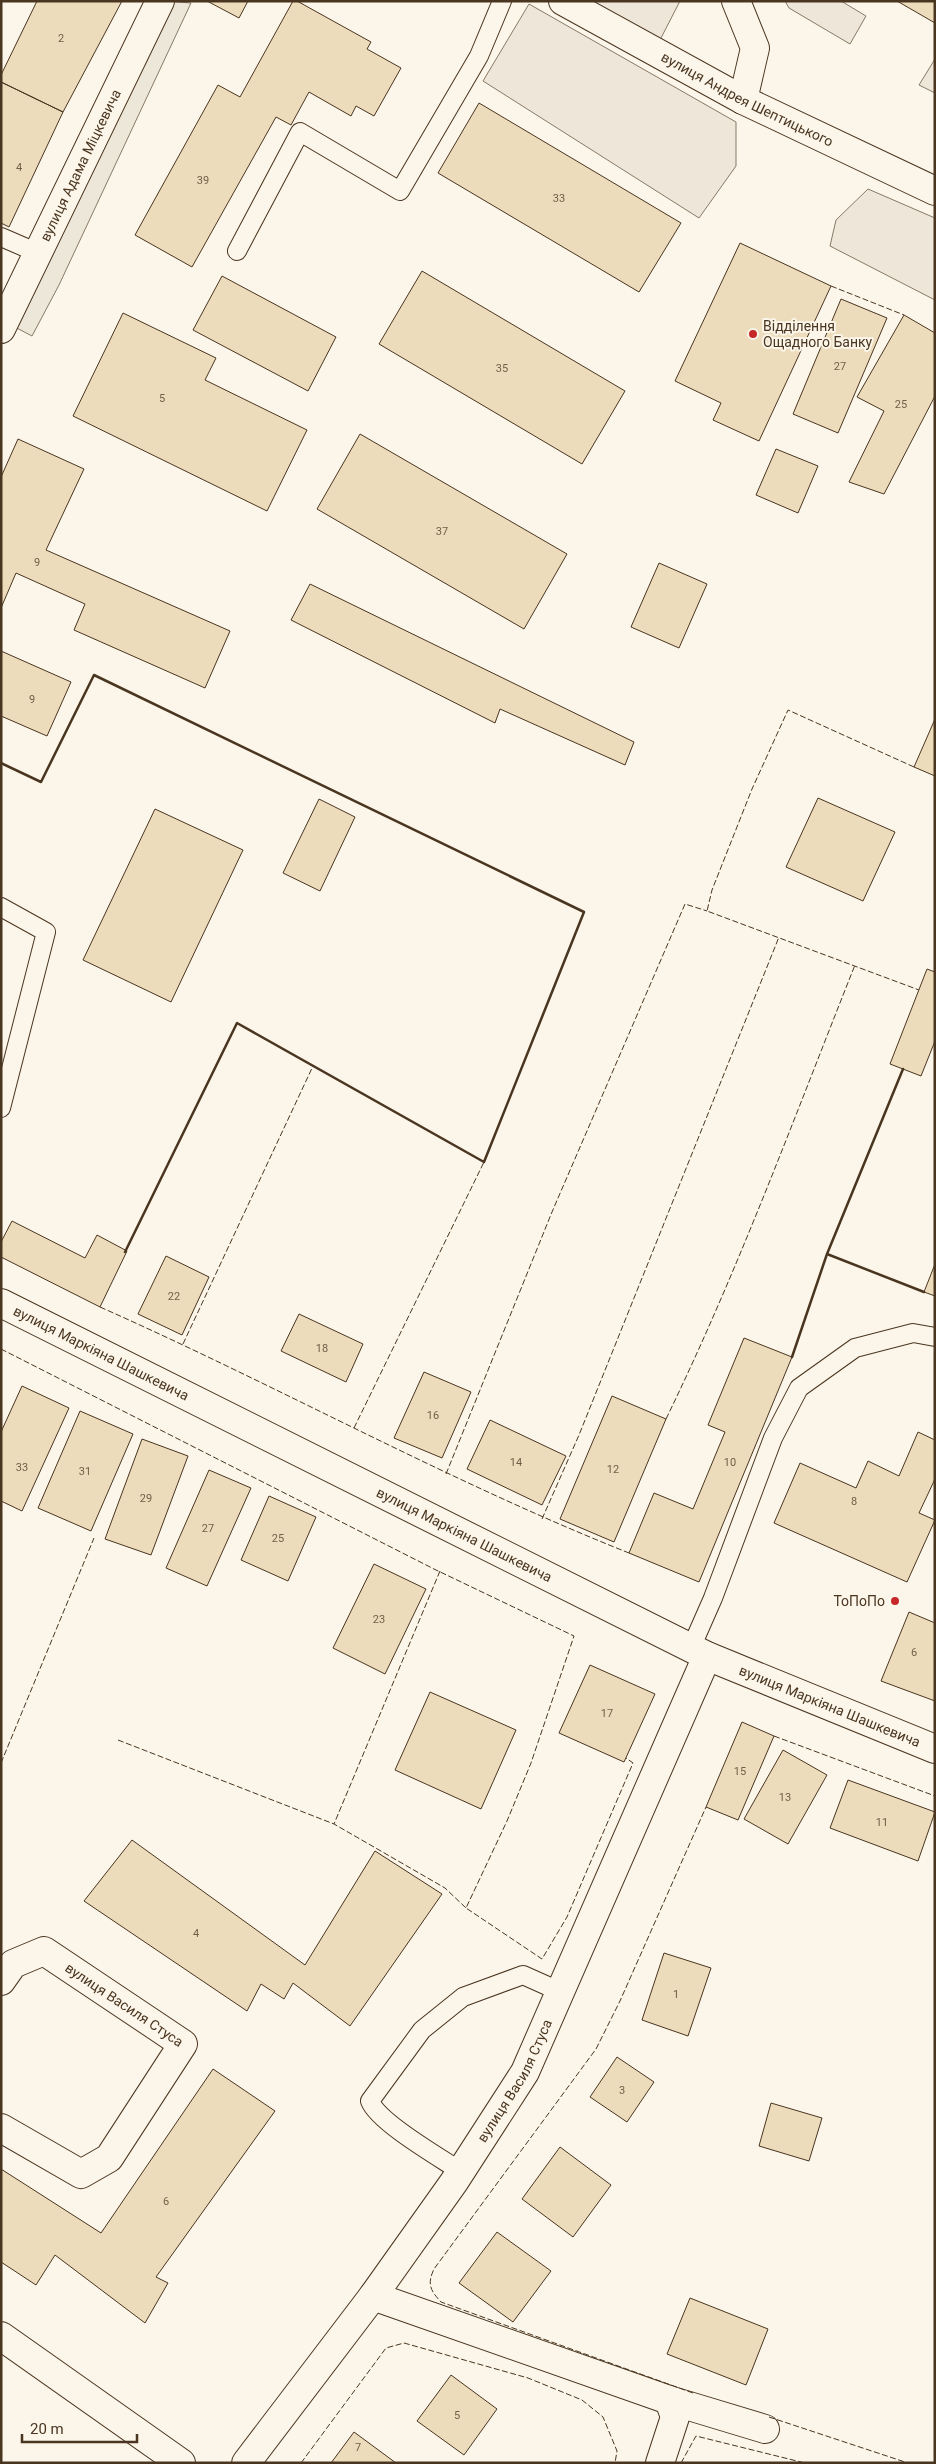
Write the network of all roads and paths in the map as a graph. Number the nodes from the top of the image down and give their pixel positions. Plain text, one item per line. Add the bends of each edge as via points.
1 (160, 1) edge
2 (502, 1) edge
3 (563, 1) edge
4 (736, 1) edge
5 (743, 100) junction
6 (935, 191) edge
7 (1, 237) edge
8 (237, 251) dead end
9 (38, 253) junction
10 (1, 329) edge
11 (1, 907) edge
12 (1, 1108) edge
13 (1, 1303) edge
14 (935, 1337) edge
15 (699, 1652) junction
16 (935, 1749) edge
17 (1, 1981) edge
18 (561, 1992) junction
19 (1, 2128) edge
20 (460, 2172) junction
21 (372, 2296) junction
22 (1, 2336) edge
23 (669, 2400) junction
24 (765, 2430) dead end
25 (181, 2463) edge
26 (246, 2463) edge
27 (660, 2463) edge

1 - 9 street, вулиця Адама Міцкевича
2 - 8 lane via 479,56 400,191 300,132
3 - 5 street, вулиця Андрея Шептицького
4 - 5 street via 756,48
5 - 6 street, вулиця Андрея Шептицького
7 - 9 lane
9 - 10 street, вулиця Адама Міцкевича
11 - 12 lane via 46,932
13 - 15 street, вулиця Маркіяна Шашкевича
14 - 15 lane via 913,1333 855,1348 799,1388 773,1438 713,1598
15 - 16 street, вулиця Маркіяна Шашкевича
15 - 18 street, вулиця Василя Стуса
17 - 19 street, вулиця Василя Стуса via 13,1964 44,1951 183,2044 109,2158 81,2174
18 - 20 street, вулиця Василя Стуса via 525,2072
18 - 20 lane via 523,1975 463,1997 422,2030 370,2101 372,2109 398,2130
20 - 21 street, вулиця Василя Стуса
21 - 23 street
21 - 26 street, вулиця Василя Стуса
22 - 25 street
23 - 24 street
23 - 27 street via 675,2417

